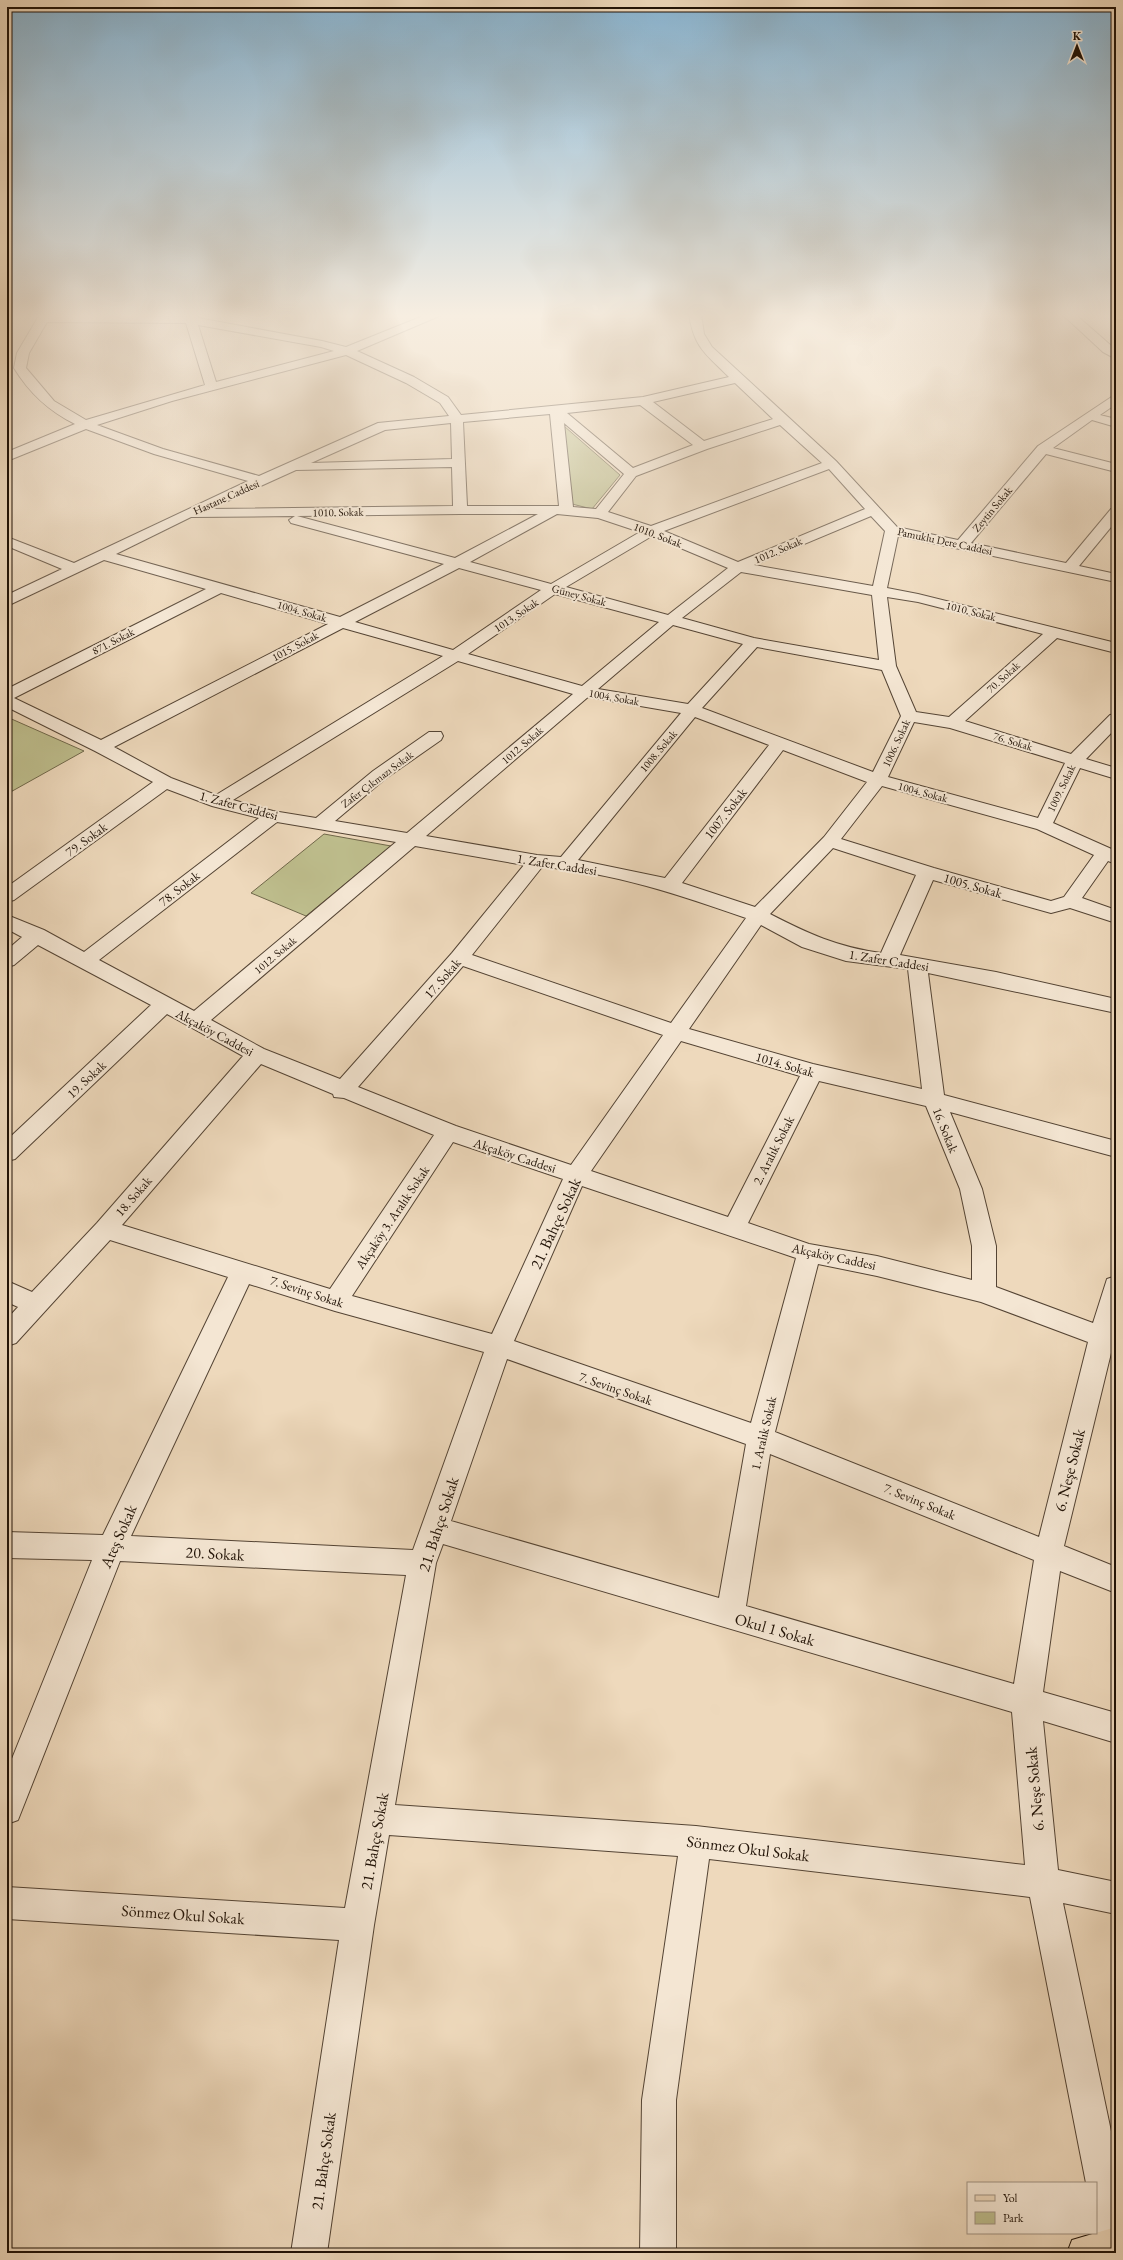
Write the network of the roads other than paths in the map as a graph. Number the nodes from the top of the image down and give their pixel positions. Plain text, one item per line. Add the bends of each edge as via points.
1 (78, 419) edge
2 (102, 419) edge
3 (452, 419) edge
4 (457, 419) edge
5 (556, 419) edge
6 (567, 419) edge
7 (667, 419) edge
8 (1085, 419) edge
9 (1103, 419) edge
10 (782, 420) joint
11 (1116, 423) edge
12 (87, 424) junction
13 (702, 446) junction
14 (1043, 449) junction
15 (7, 457) edge
16 (459, 463) junction
17 (831, 464) junction
18 (290, 467) junction
19 (1116, 468) edge
20 (631, 474) junction
21 (261, 481) junction
22 (460, 510) junction
23 (874, 510) junction
24 (560, 511) junction
25 (1116, 512) edge
26 (189, 513) junction
27 (272, 513) junction
28 (600, 514) junction
29 (892, 530) junction
30 (651, 531) junction
31 (7, 541) edge
32 (962, 544) junction
33 (104, 555) junction
34 (457, 563) junction
35 (738, 567) junction
36 (1070, 567) junction
37 (76, 569) junction
38 (1116, 578) edge
39 (219, 588) junction
40 (554, 588) junction
41 (879, 592) junction
42 (7, 601) edge
43 (670, 620) junction
44 (340, 622) junction
45 (1054, 632) junction
46 (753, 642) junction
47 (1116, 648) edge
48 (456, 655) junction
49 (888, 666) junction
50 (585, 692) junction
51 (7, 695) edge
52 (7, 701) edge
53 (692, 710) junction
54 (909, 716) junction
55 (1116, 719) edge
56 (952, 723) junction
57 (435, 736) dead end
58 (780, 742) junction
59 (101, 747) junction
60 (1075, 760) junction
61 (1116, 774) edge
62 (878, 780) junction
63 (165, 782) junction
64 (218, 802) junction
65 (273, 816) junction
66 (320, 824) junction
67 (1044, 825) junction
68 (412, 840) junction
69 (830, 841) junction
70 (1111, 855) edge
71 (537, 861) junction
72 (566, 863) junction
73 (927, 872) junction
74 (670, 885) junction
75 (7, 896) edge
76 (1071, 901) junction
77 (758, 915) junction
78 (1116, 917) edge
79 (7, 921) edge
80 (37, 935) junction
81 (459, 958) junction
82 (7, 960) edge
83 (888, 960) junction
84 (85, 961) junction
85 (918, 964) junction
86 (164, 1005) junction
87 (1116, 1006) edge
88 (195, 1022) junction
89 (675, 1032) junction
90 (257, 1054) junction
91 (814, 1072) junction
92 (342, 1091) junction
93 (934, 1100) junction
94 (448, 1132) junction
95 (1116, 1149) edge
96 (7, 1153) edge
97 (576, 1175) junction
98 (105, 1229) junction
99 (733, 1229) junction
100 (809, 1253) junction
101 (243, 1270) junction
102 (1116, 1286) edge
103 (7, 1291) edge
104 (984, 1293) junction
105 (335, 1301) junction
106 (36, 1305) junction
107 (7, 1336) edge
108 (1109, 1340) edge
109 (499, 1346) junction
110 (760, 1438) junction
111 (435, 1529) junction
112 (7, 1545) edge
113 (111, 1548) junction
114 (1049, 1553) junction
115 (422, 1563) junction
116 (1116, 1580) edge
117 (730, 1616) junction
118 (1026, 1704) junction
119 (1116, 1728) edge
120 (7, 1809) edge
121 (378, 1818) junction
122 (696, 1842) junction
123 (1043, 1884) junction
124 (1116, 1898) edge
125 (7, 1903) edge
126 (358, 1925) junction
127 (1116, 2244) edge
128 (309, 2253) edge
129 (658, 2253) edge
130 (1085, 2253) edge

1 - 12 street
2 - 12 street
3 - 18 street, Hastane Caddesi via 382,426
4 - 16 street
5 - 24 street
6 - 20 street
7 - 13 street
8 - 14 street, Zeytin Sokak
9 - 11 street
10 - 13 street
10 - 17 street, Pamuklu Dere Caddesi
12 - 15 street
12 - 21 street via 118,438
13 - 20 street
14 - 19 street
14 - 32 street, Zeytin Sokak
16 - 18 street
16 - 22 street
17 - 23 street, Pamuklu Dere Caddesi
17 - 30 street, 1013. Sokak
18 - 21 street, Hastane Caddesi
20 - 28 street
21 - 26 street, Hastane Caddesi
22 - 24 street, 1010. Sokak
22 - 27 street, 1010. Sokak
23 - 29 street, Pamuklu Dere Caddesi
23 - 35 street, 1012. Sokak
24 - 28 street, 1010. Sokak
24 - 34 street, 1015. Sokak
25 - 36 street
26 - 27 street, 1010. Sokak
26 - 33 street, Hastane Caddesi
27 - 34 street, Güney Sokak
28 - 30 street, 1010. Sokak
29 - 32 street, Pamuklu Dere Caddesi
29 - 41 street, 1006. Sokak
30 - 35 street, 1010. Sokak
30 - 40 street, 1013. Sokak
31 - 37 street
32 - 36 street, Pamuklu Dere Caddesi
33 - 37 street, Hastane Caddesi
33 - 39 street, 1004. Sokak
34 - 40 street, Güney Sokak
34 - 44 street, 1015. Sokak
35 - 41 street, 1010. Sokak
35 - 43 street, 1012. Sokak
36 - 38 street, Pamuklu Dere Caddesi
37 - 42 street, Hastane Caddesi
39 - 44 street, 1004. Sokak
39 - 51 street, 871. Sokak
40 - 43 street, Güney Sokak
40 - 48 street, 1013. Sokak
41 - 45 street, 1010. Sokak via 918,598
41 - 49 street, 1006. Sokak
43 - 46 street, Güney Sokak
43 - 50 street, 1012. Sokak
44 - 48 street, 1004. Sokak
44 - 59 street, 1015. Sokak
45 - 47 street, 1010. Sokak
45 - 56 street, 70. Sokak
46 - 49 street, Güney Sokak
46 - 53 street, 1008. Sokak
48 - 50 street, 1004. Sokak
48 - 64 street, 1013. Sokak
49 - 54 street, 1006. Sokak
50 - 53 street, 1004. Sokak
50 - 68 street, 1012. Sokak
52 - 59 street, 1. Zafer Caddesi
53 - 58 street, 1004. Sokak
53 - 72 street, 1008. Sokak
54 - 56 street, 76. Sokak
54 - 62 street, 1006. Sokak
55 - 60 street, 1009. Sokak
56 - 60 street, 76. Sokak
57 - 66 street, Zafer Çıkmazı Sokak via 379,775
58 - 62 street, 1004. Sokak
58 - 74 street, 1007. Sokak
59 - 63 street, 1. Zafer Caddesi
60 - 61 street, 76. Sokak
60 - 67 street, 1009. Sokak
62 - 67 street, 1004. Sokak
62 - 69 street, 1006. Sokak
63 - 64 street, 1. Zafer Caddesi
63 - 75 street, 79. Sokak
64 - 65 street, 1. Zafer Caddesi
65 - 66 street, 1. Zafer Caddesi
65 - 84 street, 78. Sokak
66 - 68 street, 1. Zafer Caddesi
67 - 70 street, 1004. Sokak
68 - 71 street, 1. Zafer Caddesi
68 - 88 street, 1012. Sokak
69 - 73 street, 1005. Sokak
69 - 77 street, 1006. Sokak
70 - 76 street
71 - 72 street, 1. Zafer Caddesi
71 - 81 street, 17. Sokak
72 - 74 street, 1. Zafer Caddesi
73 - 76 street, 1005. Sokak via 1051,907
73 - 83 street
74 - 77 street, 1. Zafer Caddesi
76 - 78 street
77 - 83 street, 1. Zafer Caddesi via 809,942 853,956
77 - 89 street, 21. Bahçe Sokak
79 - 80 street, Akçaköy Caddesi
80 - 82 street
80 - 84 street, Akçaköy Caddesi
81 - 89 street, 1014. Sokak
81 - 92 street, 17. Sokak
83 - 85 street, 1. Zafer Caddesi
84 - 86 street, Akçaköy Caddesi
85 - 87 street, 1. Zafer Caddesi
85 - 93 street, 16. Sokak
86 - 88 street, Akçaköy Caddesi
86 - 96 street, 19. Sokak
88 - 90 street, Akçaköy Caddesi
89 - 91 street, 1014. Sokak
89 - 97 street, 21. Bahçe Sokak
90 - 92 street, Akçaköy Caddesi
90 - 98 street, 18. Sokak
91 - 93 street, 1014. Sokak
91 - 99 street, 2. Aralık Sokak
92 - 94 street, Akçaköy Caddesi
93 - 95 street, 1014. Sokak
93 - 104 street, 16. Sokak via 971,1189 984,1246
94 - 97 street, Akçaköy Caddesi
94 - 105 street, Akçaköy 3. Aralık Sokak
97 - 99 street, Akçaköy Caddesi
97 - 109 street, 21. Bahçe Sokak
98 - 101 street, 7. Sevinç Sokak
98 - 106 street, 18. Sokak
99 - 100 street, Akçaköy Caddesi
100 - 104 street, Akçaköy Caddesi via 877,1266
100 - 110 street, 1. Aralık Sokak
101 - 105 street, 7. Sevinç Sokak
101 - 113 street, Ateş Sokak
102 - 108 street, 6. Neşe Sokak
103 - 106 street
104 - 108 street, Akçaköy Caddesi
105 - 109 street, 7. Sevinç Sokak
106 - 107 street, 18. Sokak
108 - 114 street, 6. Neşe Sokak
109 - 110 street, 7. Sevinç Sokak
109 - 111 street, 21. Bahçe Sokak
110 - 114 street, 7. Sevinç Sokak
110 - 117 street, 1. Aralık Sokak
111 - 115 street, 21. Bahçe Sokak
111 - 117 street, Okul 1 Sokak
112 - 113 street, 20. Sokak
113 - 115 street, 20. Sokak
113 - 120 street, Ateş Sokak
114 - 116 street, 7. Sevinç Sokak
114 - 118 street, 6. Neşe Sokak
115 - 121 street, 21. Bahçe Sokak
117 - 118 street, Okul 1 Sokak
118 - 119 street, Okul 1 Sokak
118 - 123 street, 6. Neşe Sokak
121 - 122 street, Sönmez Okul Sokak
121 - 126 street, 21. Bahçe Sokak
122 - 123 street, Sönmez Okul Sokak
122 - 129 street via 659,2100
123 - 124 street, Sönmez Okul Sokak
123 - 127 street, 6. Neşe Sokak
125 - 126 street, Sönmez Okul Sokak
126 - 128 street, 21. Bahçe Sokak
127 - 130 main road

